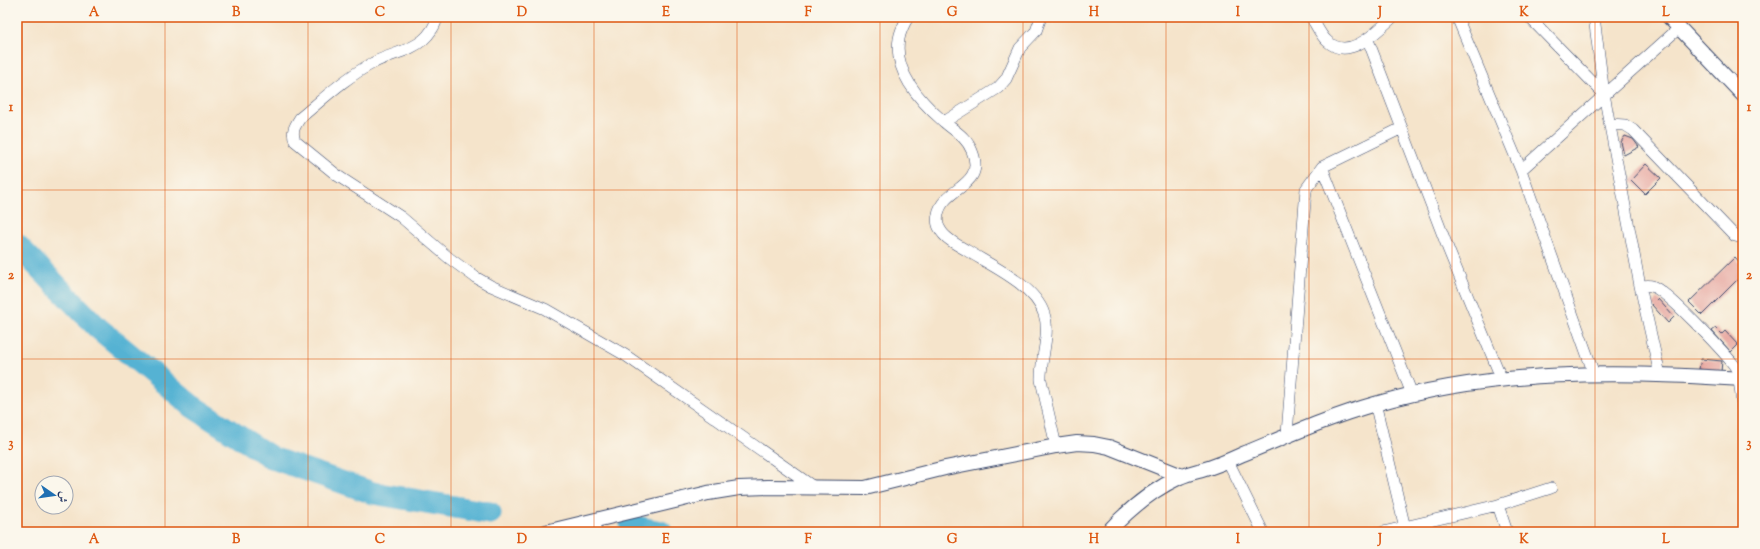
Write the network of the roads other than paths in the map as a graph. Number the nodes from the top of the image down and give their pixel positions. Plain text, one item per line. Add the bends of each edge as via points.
1 (437, 17) edge
2 (908, 17) edge
3 (1041, 17) edge
4 (1312, 17) edge
5 (1393, 17) edge
6 (1457, 17) edge
7 (1529, 17) edge
8 (1594, 17) edge
9 (1669, 17) edge
10 (1679, 28) junction
11 (1368, 40) junction
12 (1604, 94) junction
13 (1743, 95) edge
14 (944, 122) junction
15 (1610, 124) junction
16 (1402, 128) junction
17 (1322, 167) junction
18 (1521, 170) junction
19 (1743, 238) edge
20 (1640, 286) junction
21 (1594, 374) junction
22 (1660, 375) junction
23 (1741, 379) edge
24 (1502, 380) junction
25 (1412, 394) junction
26 (1376, 403) junction
27 (1743, 411) edge
28 (1287, 434) junction
29 (1056, 446) junction
30 (1228, 461) junction
31 (1182, 476) junction
32 (1551, 488) dead end
33 (816, 489) junction
34 (1498, 504) junction
35 (594, 527) edge
36 (1405, 529) edge
37 (546, 532) edge
38 (1108, 532) edge
39 (1264, 532) edge
40 (1383, 532) edge
41 (1507, 532) edge

1 - 33 street via 423,40 405,51 360,70 300,118 294,128 295,141 338,176 402,217 475,277 545,309 625,356
2 - 14 street via 899,39 898,54 903,70 918,98
3 - 14 street via 1036,31 1015,55 1006,79 998,88
4 - 11 street via 1326,40 1334,46 1350,47
5 - 11 street
6 - 18 street
7 - 12 street
8 - 12 street
9 - 10 street
10 - 12 street
10 - 13 street
11 - 16 street
12 - 15 street
12 - 18 street
14 - 29 street via 962,135 967,142 973,152 974,170 967,184 946,198 940,206 940,230 957,245 1020,285 1040,305 1046,329 1041,380
15 - 19 street via 1625,125 1633,130 1736,236
15 - 20 street
16 - 17 street
16 - 24 street
17 - 25 street
17 - 28 street via 1309,184 1304,200
18 - 21 street
20 - 22 street
20 - 23 street via 1652,286 1676,306 1727,356
21 - 22 street
21 - 24 street
22 - 23 street
23 - 27 street
24 - 25 street
25 - 26 street
26 - 28 street
26 - 36 street
28 - 30 street
29 - 31 street via 1089,444 1109,447
29 - 33 street via 944,468 864,488
30 - 31 street
30 - 39 street
31 - 38 street via 1160,487 1132,507
32 - 34 street
33 - 35 street via 738,488 708,493
34 - 36 street
34 - 41 street
35 - 37 street
36 - 40 street

